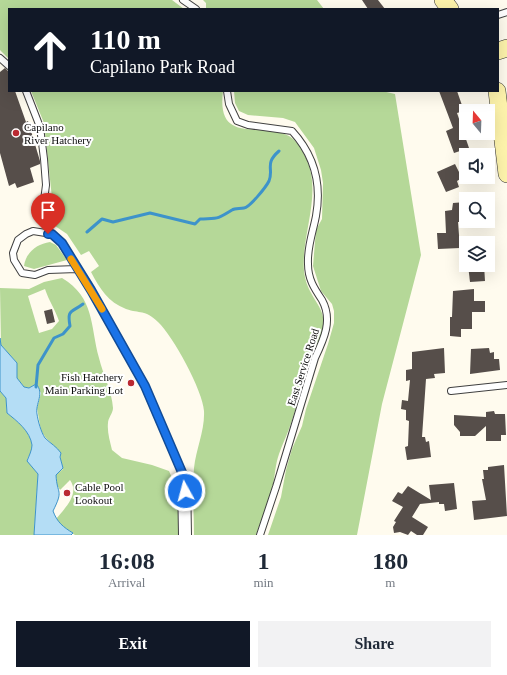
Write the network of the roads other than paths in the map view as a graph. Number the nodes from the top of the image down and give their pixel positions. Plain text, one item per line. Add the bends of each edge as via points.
1 (183, 0) edge
2 (195, 8) edge
3 (0, 58) edge
4 (8, 65) edge
5 (26, 92) edge
6 (227, 92) edge
7 (497, 92) edge
8 (507, 174) edge
9 (48, 234) junction
10 (77, 269) junction
11 (507, 385) edge
12 (451, 391) dead end
13 (184, 477) joint
14 (185, 535) edge
15 (260, 535) edge

1 - 2 lane
3 - 4 lane
5 - 9 lane via 40,127 46,185 43,208
6 - 15 lane, East Service Road via 229,104 237,121 292,131 312,160 317,177 318,195 308,265 313,288 328,318 325,335 315,358
7 - 8 main road
9 - 10 lane via 52,234 62,243
9 - 10 lane via 33,231 18,240 13,253 22,273 35,275 48,270
10 - 13 lane via 145,386
11 - 12 lane
13 - 14 street

